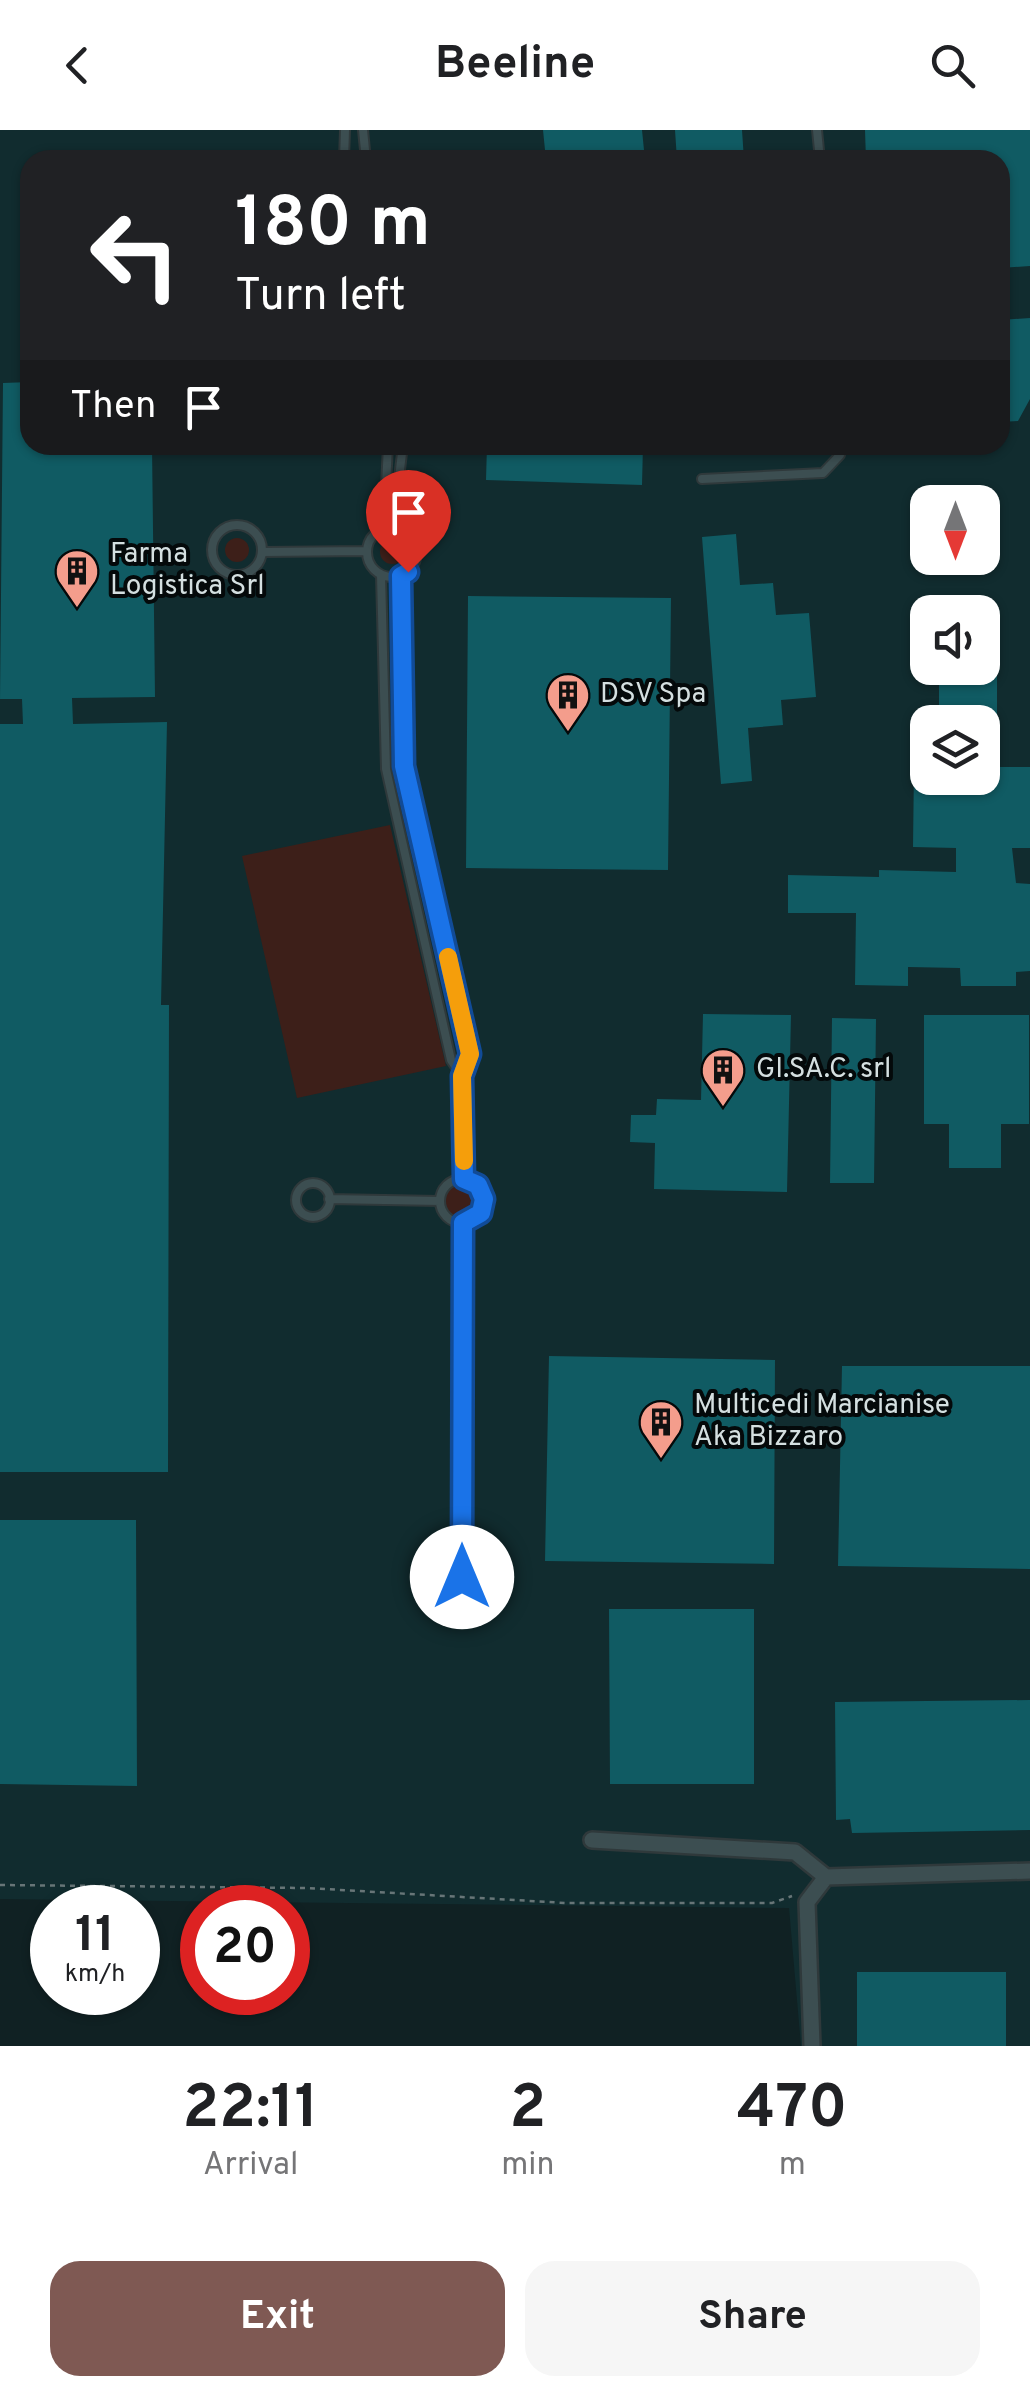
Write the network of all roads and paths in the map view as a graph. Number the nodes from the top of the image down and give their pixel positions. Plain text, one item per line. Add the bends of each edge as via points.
1 (388, 455) edge
2 (401, 455) edge
3 (840, 455) edge
4 (702, 480) dead end
5 (384, 528) junction
6 (403, 529) junction
7 (367, 551) junction
8 (262, 552) junction
9 (381, 575) junction
10 (401, 576) junction
11 (462, 1076) junction
12 (464, 1179) junction
13 (329, 1199) junction
14 (440, 1201) junction
15 (463, 1223) junction
16 (462, 1577) dead end
17 (592, 1840) dead end
18 (1030, 1871) edge
19 (826, 1876) junction
20 (0, 1885) edge
21 (812, 1890) junction
22 (812, 2046) edge

1 - 5 lane
2 - 6 lane
3 - 4 lane via 822,472
5 - 6 lane
5 - 7 lane
6 - 10 lane via 418,549 414,566
7 - 8 lane
7 - 9 lane
8 - 8 lane via 257,535 234,525 218,533 211,549 221,570 236,576 257,566
9 - 10 lane
9 - 11 lane via 386,768 451,1060
10 - 11 lane via 404,766 470,1054
11 - 12 lane
12 - 14 lane via 450,1183
12 - 15 lane via 478,1185 484,1199 481,1213
13 - 13 lane via 325,1188 310,1183 297,1193 296,1204 306,1216 318,1216
13 - 14 lane
14 - 15 lane via 450,1219
15 - 16 lane
17 - 19 street via 795,1852
18 - 19 street
19 - 21 street
20 - 21 path via 307,1888 566,1903 772,1903
21 - 22 street

